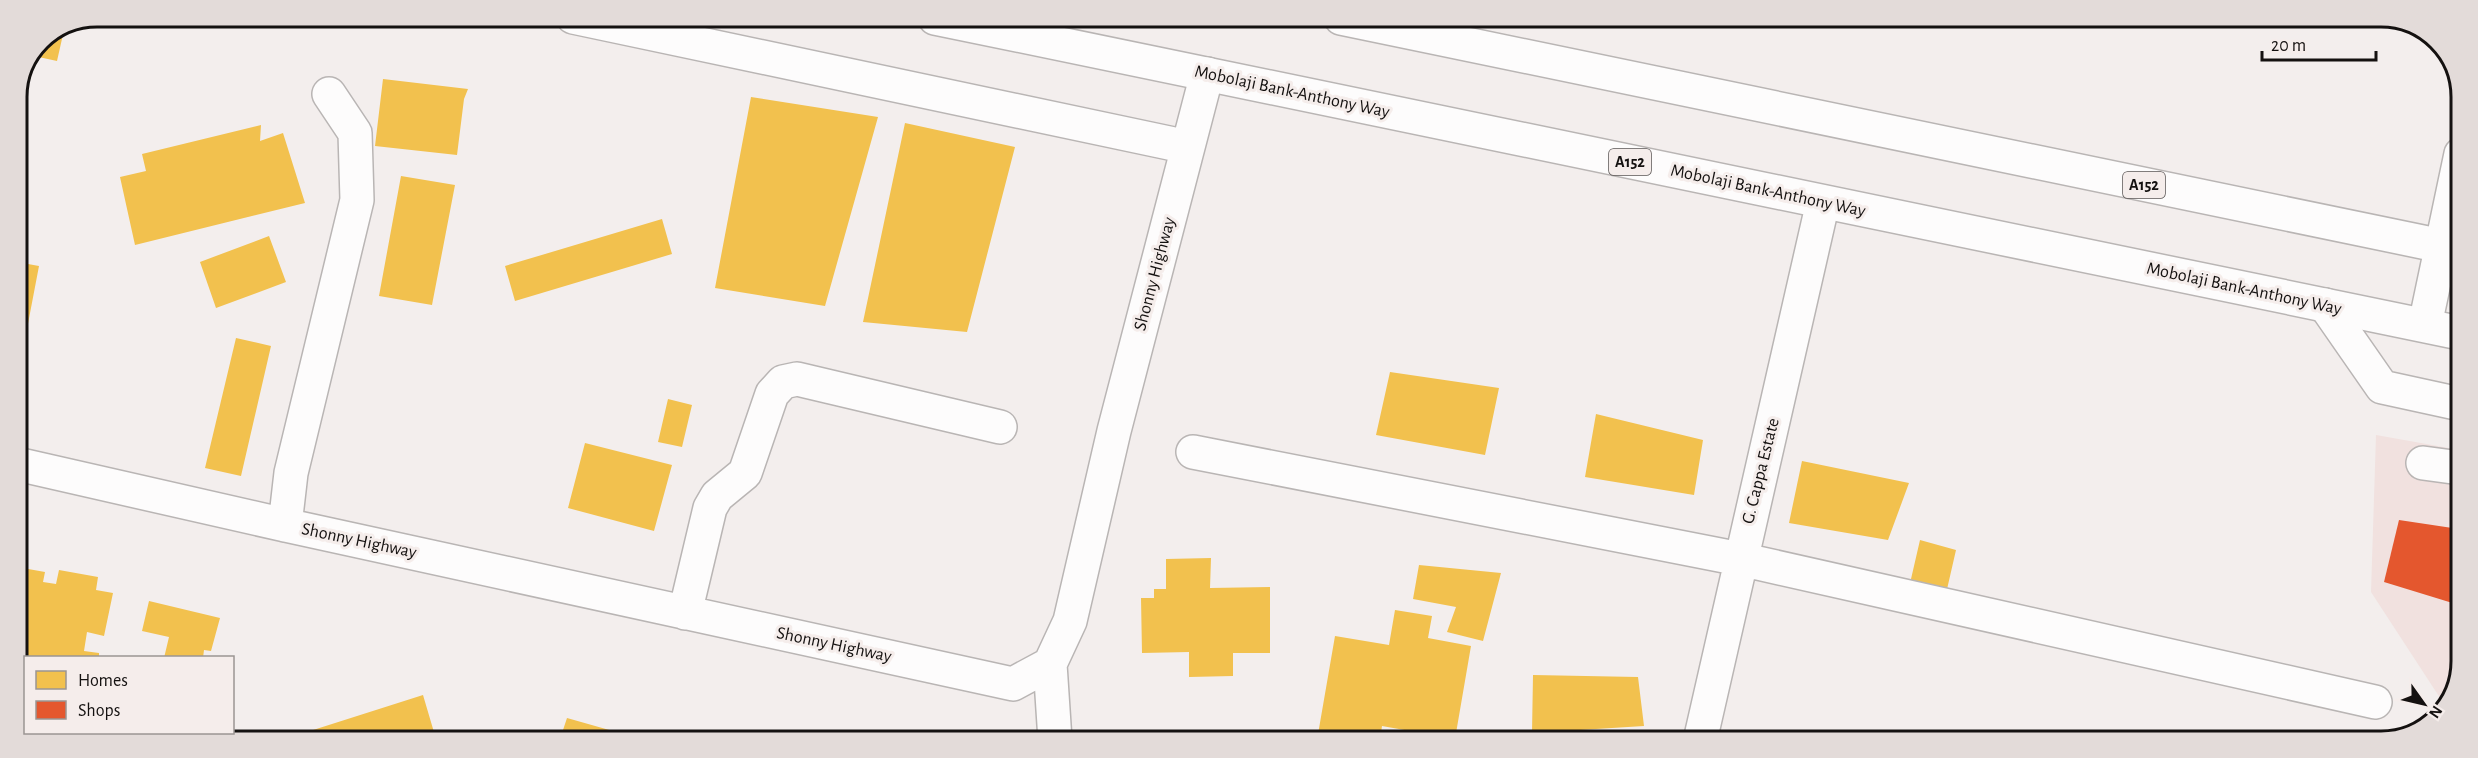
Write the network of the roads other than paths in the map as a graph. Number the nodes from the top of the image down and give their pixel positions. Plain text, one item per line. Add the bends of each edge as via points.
1 (620, 27) edge
2 (979, 27) edge
3 (1384, 27) edge
4 (1208, 74) junction
5 (329, 94) dead end
6 (1188, 147) junction
7 (1823, 202) junction
8 (2451, 248) edge
9 (2325, 305) junction
10 (2425, 326) junction
11 (2451, 331) edge
12 (2451, 402) edge
13 (1000, 427) dead end
14 (1193, 452) dead end
15 (2423, 463) dead end
16 (27, 466) edge
17 (2451, 467) edge
18 (285, 525) junction
19 (1740, 559) junction
20 (685, 613) junction
21 (1050, 664) junction
22 (2375, 702) dead end
23 (1054, 731) edge
24 (1702, 731) edge

1 - 6 street
2 - 4 street, Mobolaji Bank-Anthony Way / A152
3 - 8 street, A152
4 - 6 street, Shonny Highway
4 - 7 street, Mobolaji Bank-Anthony Way / A152
5 - 18 street via 355,133 357,200 291,473
6 - 21 street, Shonny Highway via 1117,419 1070,621
7 - 9 street, Mobolaji Bank-Anthony Way / A152
7 - 19 street, G. Cappa Estate
8 - 10 street
9 - 10 street, Mobolaji Bank-Anthony Way / A152
9 - 12 street via 2382,387
10 - 11 street, Mobolaji Bank-Anthony Way / A152
13 - 20 street via 797,379 783,382 772,394 745,473 717,496 710,508
14 - 19 street
15 - 17 street
16 - 18 street, Shonny Highway
18 - 20 street, Shonny Highway
19 - 22 street
19 - 24 street, G. Cappa Estate
20 - 21 street, Shonny Highway via 1013,684
21 - 23 street

